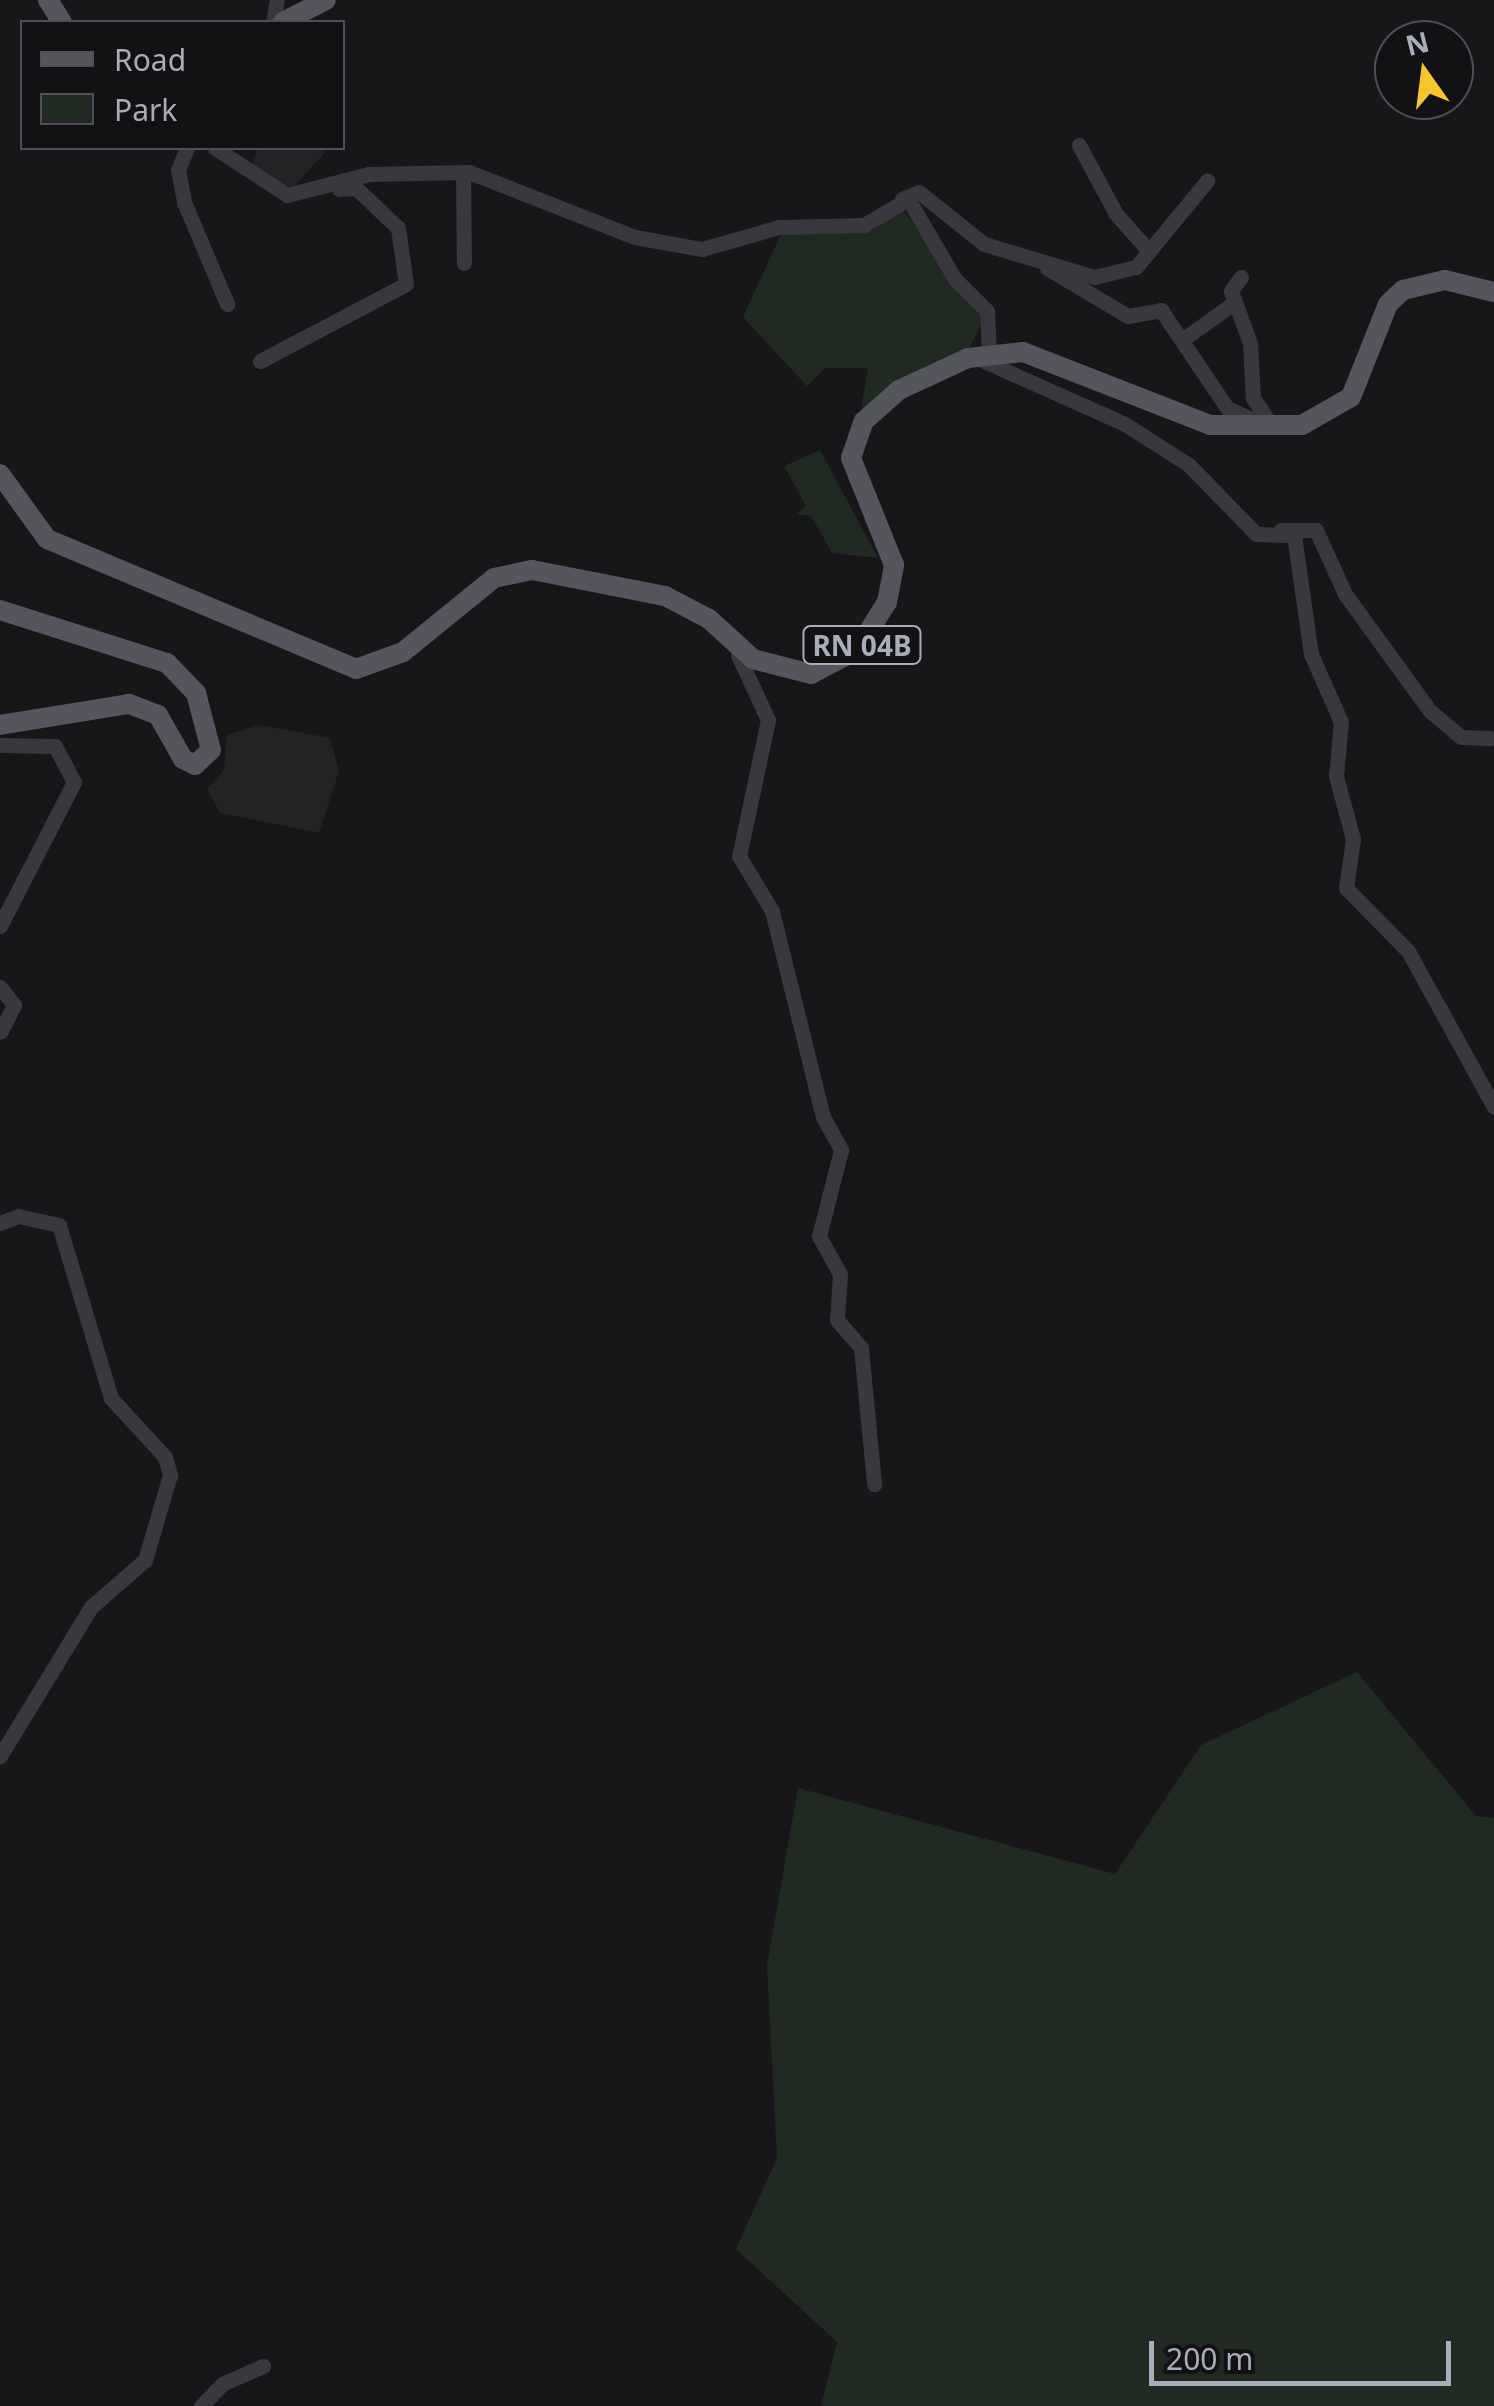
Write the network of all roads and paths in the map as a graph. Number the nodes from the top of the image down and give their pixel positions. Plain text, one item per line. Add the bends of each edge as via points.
1 (326, 0) edge
2 (287, 20) edge
3 (1079, 145) dead end
4 (186, 150) edge
5 (218, 150) edge
6 (463, 173) junction
7 (1207, 181) dead end
8 (319, 193) junction
9 (900, 202) junction
10 (1149, 251) junction
11 (1029, 252) junction
12 (464, 263) dead end
13 (1242, 277) dead end
14 (1494, 292) edge
15 (1235, 302) junction
16 (226, 304) dead end
17 (1182, 340) junction
18 (982, 354) junction
19 (260, 361) dead end
20 (1267, 423) junction
21 (0, 474) edge
22 (1281, 530) junction
23 (0, 610) edge
24 (698, 613) junction
25 (0, 724) edge
26 (1490, 738) dead end
27 (0, 745) edge
28 (0, 926) edge
29 (0, 987) edge
30 (0, 1032) edge
31 (1494, 1107) edge
32 (0, 1222) edge
33 (874, 1484) dead end
34 (0, 1756) edge
35 (263, 2366) dead end
36 (201, 2406) edge

1 - 2 main road
3 - 10 street via 1116,214
4 - 16 street via 178,170 184,202
5 - 8 street via 268,188
6 - 8 street via 369,174
6 - 9 street via 635,236 702,249 779,227 864,225
6 - 12 street
7 - 10 street
8 - 19 street via 356,188 378,205 404,238 406,284
9 - 11 street via 919,192 984,244
9 - 18 street via 922,211 956,280 987,311
10 - 11 street via 1136,267 1084,277
11 - 17 street via 1128,316 1162,310
13 - 15 street via 1230,287
14 - 20 main road via 1445,280 1403,290 1383,314 1352,397 1316,419
15 - 17 street
15 - 20 street
17 - 20 street via 1233,416
18 - 20 main road via 1033,355 1210,425
18 - 22 street via 1125,424 1189,466 1256,534
18 - 24 main road, RN 04B via 898,390 856,438 852,473 894,565 881,619 857,650 830,669 792,672 753,659
21 - 24 main road, RN 04B via 47,539 356,669 404,652 458,602 512,572 591,578
22 - 26 street via 1316,530 1345,594 1430,712 1461,737
22 - 31 street via 1294,535 1311,654 1342,722 1338,787 1354,839 1346,888 1408,951
23 - 25 main road via 167,663 196,693 211,750 195,765 183,759 158,715 129,704
24 - 33 street via 750,667 768,720 739,856 772,911 823,1117 841,1150 819,1236 840,1274 837,1320 861,1348
27 - 28 street via 55,746 74,782
29 - 30 street via 14,1005
32 - 34 street via 18,1216 59,1225 111,1398 166,1457 170,1485 145,1560 90,1607
35 - 36 street via 222,2384

